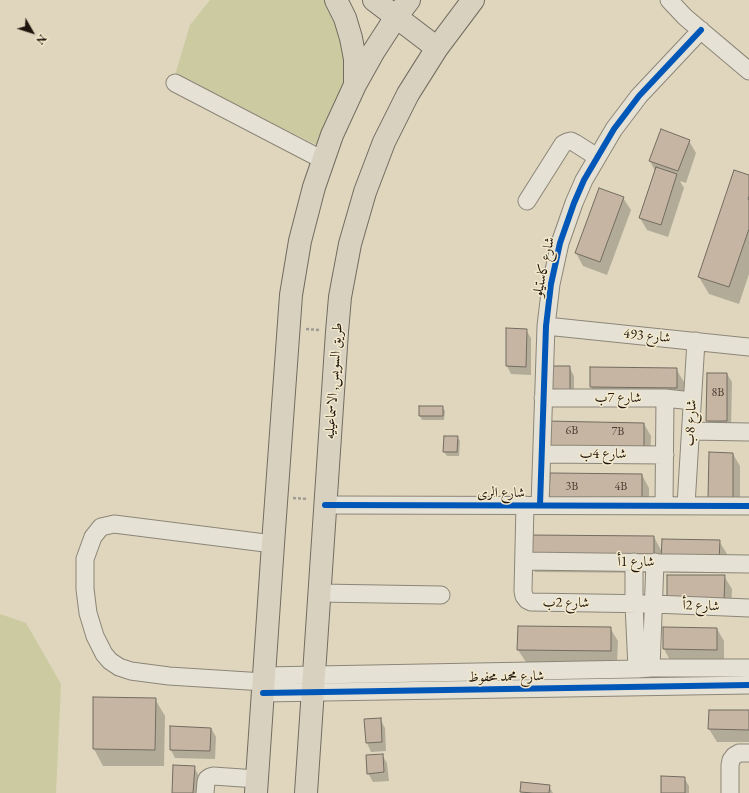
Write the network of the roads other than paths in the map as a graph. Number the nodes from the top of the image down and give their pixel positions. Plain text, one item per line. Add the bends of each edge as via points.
1 (336, 0) edge
2 (374, 0) edge
3 (669, 0) edge
4 (471, 1) edge
5 (402, 8) edge
6 (701, 30) junction
7 (437, 48) junction
8 (749, 71) edge
9 (175, 82) dead end
10 (355, 85) junction
11 (597, 157) junction
12 (323, 160) junction
13 (527, 201) dead end
14 (546, 326) junction
15 (696, 341) junction
16 (749, 347) edge
17 (543, 398) junction
18 (665, 398) junction
19 (692, 402) junction
20 (691, 431) junction
21 (749, 432) edge
22 (542, 454) junction
23 (665, 455) junction
24 (325, 503) junction
25 (533, 505) junction
26 (686, 505) junction
27 (664, 506) junction
28 (749, 506) edge
29 (273, 544) junction
30 (524, 561) junction
31 (634, 562) junction
32 (655, 562) junction
33 (749, 564) edge
34 (319, 592) junction
35 (441, 595) dead end
36 (634, 604) junction
37 (654, 604) junction
38 (749, 608) edge
39 (749, 658) edge
40 (749, 668) edge
41 (644, 669) junction
42 (542, 671) junction
43 (263, 684) junction
44 (313, 684) junction
45 (749, 685) edge
46 (541, 688) junction
47 (749, 753) edge
48 (256, 786) edge
49 (205, 793) edge
50 (306, 793) edge
51 (730, 793) edge

1 - 10 main road via 351,38 355,60
2 - 5 main road
3 - 6 street
4 - 7 main road, طريق السويس, الاسماعيليه
5 - 7 main road
5 - 10 main road
6 - 8 street
6 - 11 street, شارع كاستيلو via 639,96
7 - 24 main road, طريق السويس, الاسماعيليه via 408,94 384,142 365,192 350,244 340,297
9 - 12 street
10 - 12 main road
11 - 13 street via 571,141 563,144
11 - 14 street, شارع كاستيلو via 581,186 560,243 551,284
12 - 29 main road via 300,241 291,295
14 - 15 street, شارع 493
14 - 17 street, شارع كاستيلو
15 - 16 street, شارع 493
15 - 19 street, شارع 8ب
17 - 18 street, شارع 7ب
17 - 22 street, شارع كاستيلو
18 - 19 street, شارع 7ب
18 - 23 street
19 - 20 street, شارع 8ب
20 - 21 street
20 - 26 street, شارع 8ب
22 - 23 street, شارع 4ب
22 - 25 street, شارع كاستيلو
23 - 27 street
24 - 25 street, شارع الرى
24 - 34 main road, طريق السويس, الاسماعيليه
25 - 27 street, شارع الرى
25 - 30 street, شارع 2ب
26 - 27 street, شارع الرى
26 - 28 street, شارع الرى
29 - 43 main road
29 - 43 street, شارع محمد محفوظ via 114,524 101,528 93,537 85,559 88,613 95,636 110,661 131,671
30 - 31 street, شارع 1أ
30 - 36 street, شارع 2ب via 523,591 524,596 531,602
31 - 32 street, شارع 1أ
31 - 36 street
32 - 33 street, شارع 1أ
32 - 37 street
34 - 35 street
34 - 44 main road, طريق السويس, الاسماعيليه
36 - 37 street, شارع 2ب
36 - 41 street
37 - 38 street, شارع 2أ
37 - 41 street
39 - 40 street
40 - 41 street, شارع محمد محفوظ
41 - 42 street, شارع محمد محفوظ
42 - 44 street, شارع محمد محفوظ
42 - 46 street
43 - 44 street, شارع محمد محفوظ
43 - 48 main road
44 - 46 street, شارع محمد محفوظ
44 - 50 main road, طريق السويس, الاسماعيليه
45 - 46 street, شارع محمد محفوظ
47 - 51 street via 739,753 731,760
48 - 49 street via 213,776 207,779

